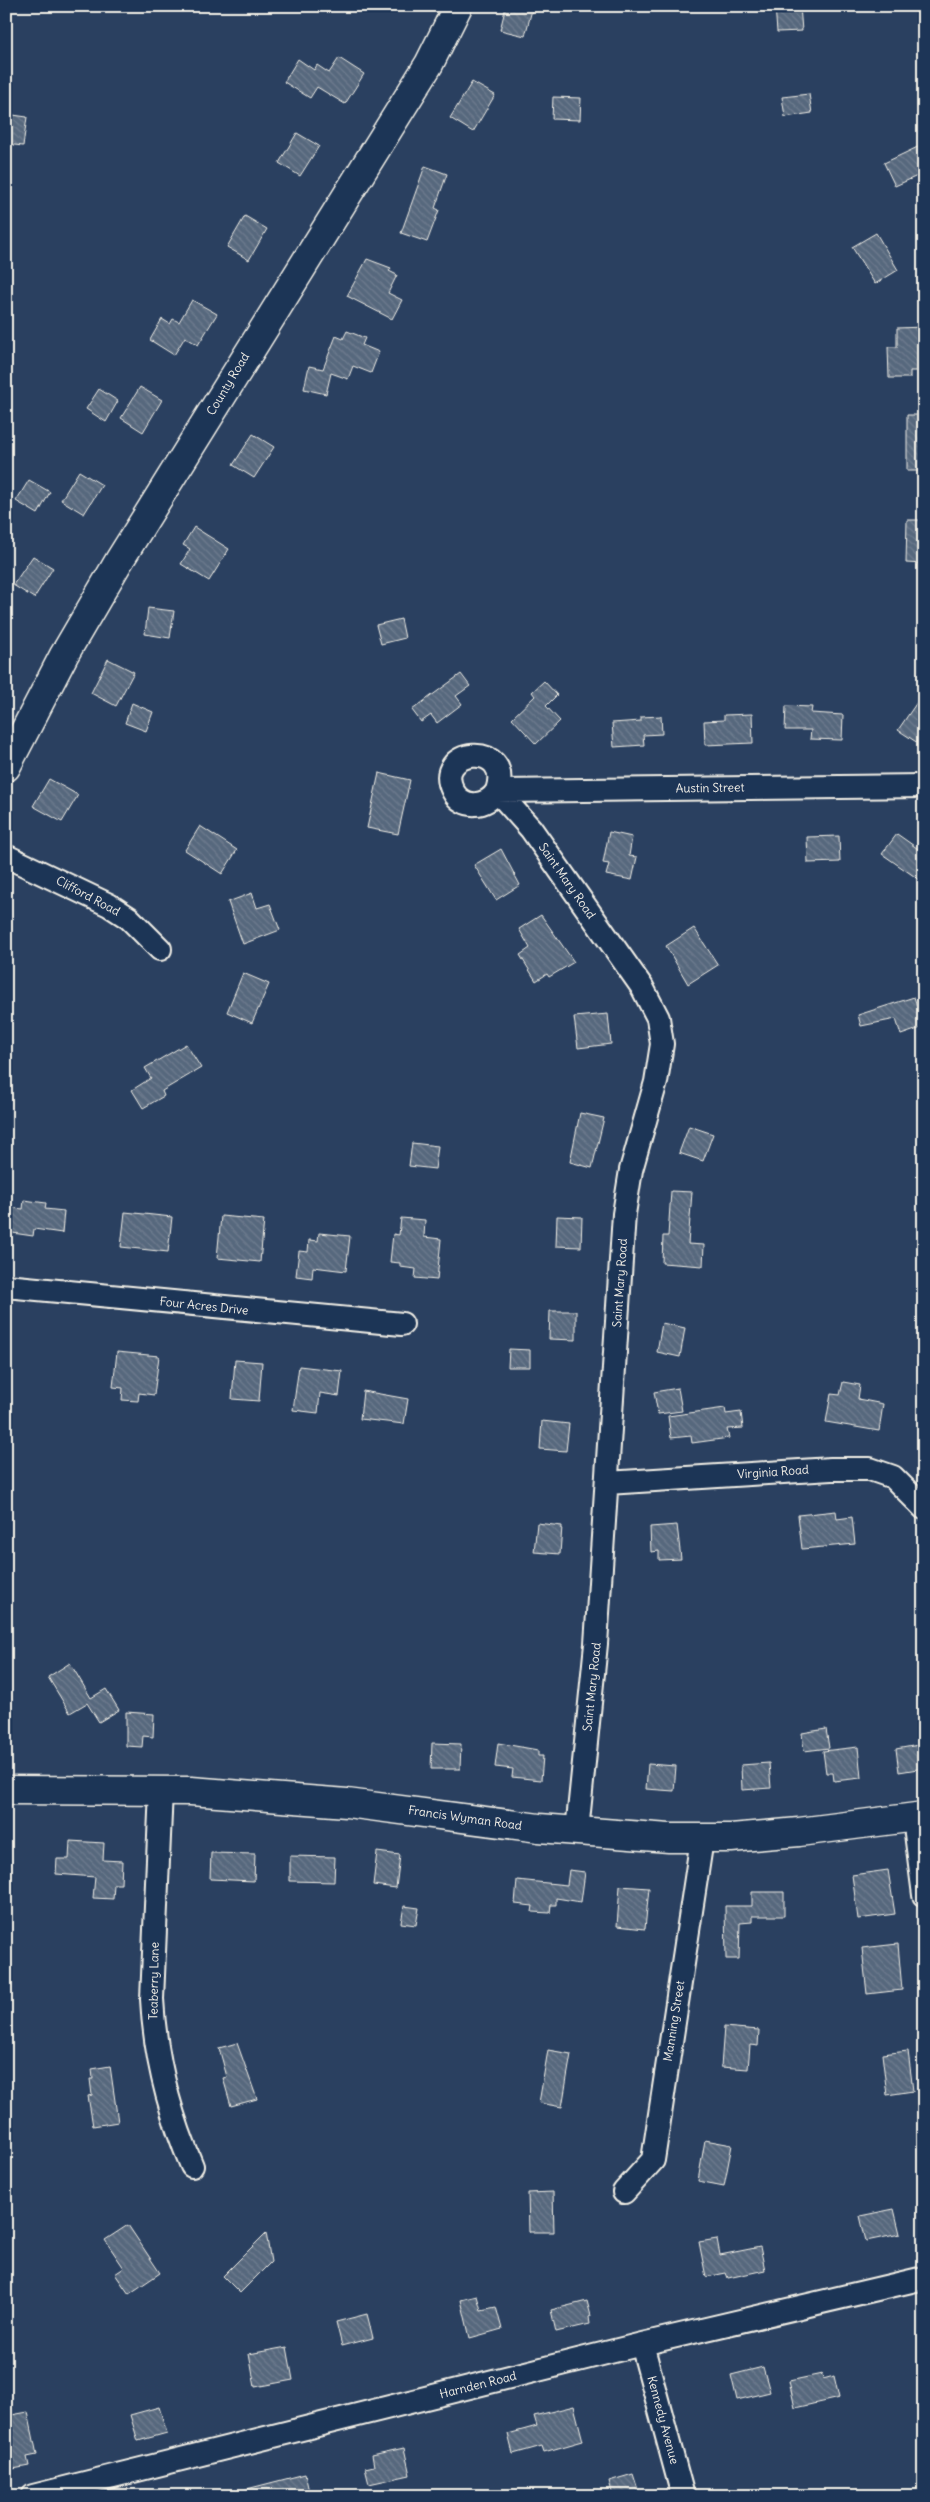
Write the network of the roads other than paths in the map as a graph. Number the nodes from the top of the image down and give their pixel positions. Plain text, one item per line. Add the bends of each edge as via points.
1 (458, 6) edge
2 (6, 767) edge
3 (924, 786) edge
4 (497, 791) joint
5 (6, 856) edge
6 (160, 949) dead end
7 (6, 1286) edge
8 (402, 1324) dead end
9 (607, 1483) junction
10 (924, 1508) edge
11 (6, 1790) edge
12 (161, 1790) junction
13 (919, 1817) edge
14 (577, 1831) junction
15 (702, 1839) junction
16 (924, 1895) edge
17 (192, 2166) dead end
18 (624, 2192) dead end
19 (924, 2278) edge
20 (642, 2344) junction
21 (34, 2496) edge
22 (683, 2496) edge

1 - 2 main road, County Road via 429,64 119,561 64,654
3 - 4 street, Austin Street
4 - 9 street, Saint Mary Road via 531,829 642,987 658,1018 662,1034 656,1082 627,1189
5 - 6 street, Clifford Road via 109,905 129,918
7 - 8 street, Four Acres Drive
9 - 10 street, Virginia Road via 870,1468 894,1477
9 - 14 street, Saint Mary Road via 596,1644
11 - 12 main road, Francis Wyman Road
12 - 14 main road, Francis Wyman Road via 347,1803
12 - 17 street, Teaberry Lane via 152,1999 154,2027 167,2099
13 - 15 main road, Francis Wyman Road via 799,1832
13 - 16 street
14 - 15 main road, Francis Wyman Road
15 - 18 street, Manning Street via 653,2160
19 - 20 street, Harnden Road
20 - 21 street, Harnden Road
20 - 22 street, Kennedy Avenue

